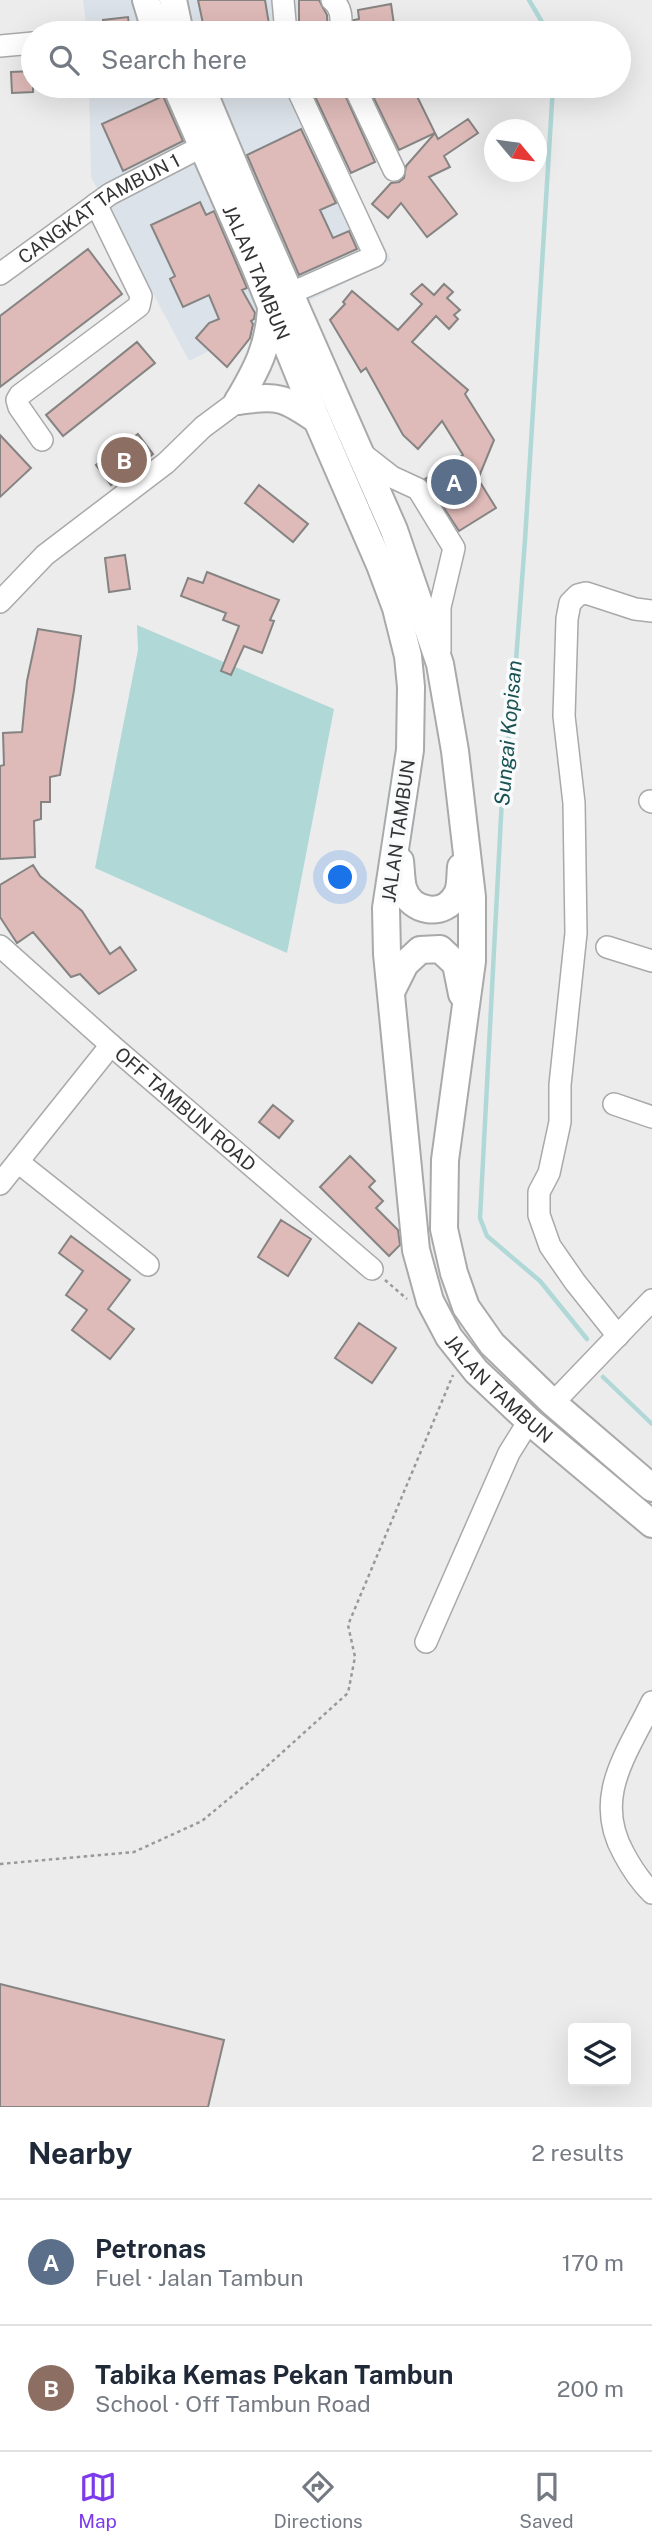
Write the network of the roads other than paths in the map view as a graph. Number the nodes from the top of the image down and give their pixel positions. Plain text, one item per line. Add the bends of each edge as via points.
1 (173, 0) edge
2 (283, 0) edge
3 (332, 0) edge
4 (145, 2) edge
5 (152, 21) edge
6 (177, 21) edge
7 (285, 21) edge
8 (341, 21) edge
9 (21, 44) edge
10 (0, 46) edge
11 (181, 98) edge
12 (205, 98) edge
13 (302, 98) edge
14 (360, 98) edge
15 (201, 147) junction
16 (394, 170) dead end
17 (96, 204) junction
18 (0, 274) edge
19 (280, 301) junction
20 (238, 401) junction
21 (317, 420) junction
22 (42, 440) dead end
23 (358, 450) junction
24 (0, 602) edge
25 (652, 611) edge
26 (440, 664) junction
27 (463, 834) junction
28 (398, 841) junction
29 (0, 946) edge
30 (607, 947) dead end
31 (652, 961) edge
32 (391, 992) junction
33 (465, 1011) junction
34 (111, 1045) junction
35 (614, 1104) dead end
36 (652, 1116) edge
37 (18, 1162) junction
38 (0, 1184) edge
39 (148, 1265) dead end
40 (372, 1269) dead end
41 (652, 1300) edge
42 (618, 1336) junction
43 (553, 1403) junction
44 (529, 1421) junction
45 (640, 1469) edge
46 (652, 1488) edge
47 (652, 1524) edge
48 (426, 1642) dead end
49 (652, 1703) edge
50 (652, 1893) edge

1 - 6 main road
2 - 7 street
3 - 8 street via 338,4
4 - 5 main road
9 - 10 street
11 - 15 main road, JALAN TAMBUN
12 - 19 main road, JALAN TAMBUN
13 - 19 street via 375,256
14 - 16 street
15 - 17 street, CANGKAT TAMBUN 1
15 - 19 main road, JALAN TAMBUN via 254,264
17 - 18 street, CANGKAT TAMBUN 1
17 - 22 street via 141,296 139,306 20,395 19,407
19 - 20 main road via 263,354
19 - 21 main road, JALAN TAMBUN
19 - 23 main road, JALAN TAMBUN
20 - 21 main road via 268,396 289,401
20 - 24 street via 166,463 45,555
21 - 28 main road, JALAN TAMBUN via 380,565 408,656 410,750
23 - 26 main road, JALAN TAMBUN via 394,530
23 - 26 street via 392,477 418,489 454,548 440,607
25 - 42 street via 586,593 570,603 564,716 574,803 576,933 560,1122 550,1173 539,1192 539,1215 550,1246
26 - 27 main road, JALAN TAMBUN
27 - 28 main road via 459,892 450,905 431,911 414,905 404,890
27 - 33 main road, JALAN TAMBUN via 472,897 472,961
28 - 32 main road, JALAN TAMBUN via 386,908
29 - 34 street, OFF TAMBUN ROAD
30 - 31 street
32 - 33 main road via 405,964 420,950 440,949 456,964
32 - 44 main road, JALAN TAMBUN via 416,1250 430,1301 465,1359
33 - 43 main road, JALAN TAMBUN via 445,1160 444,1229 466,1307 492,1344
34 - 37 street
34 - 40 street, OFF TAMBUN ROAD
35 - 36 street
37 - 38 street
37 - 39 street
41 - 42 street
42 - 43 street
43 - 45 main road, JALAN TAMBUN
44 - 47 main road, JALAN TAMBUN
44 - 48 street via 509,1453
45 - 46 main road, JALAN TAMBUN
49 - 50 street via 618,1773 609,1806 617,1842

